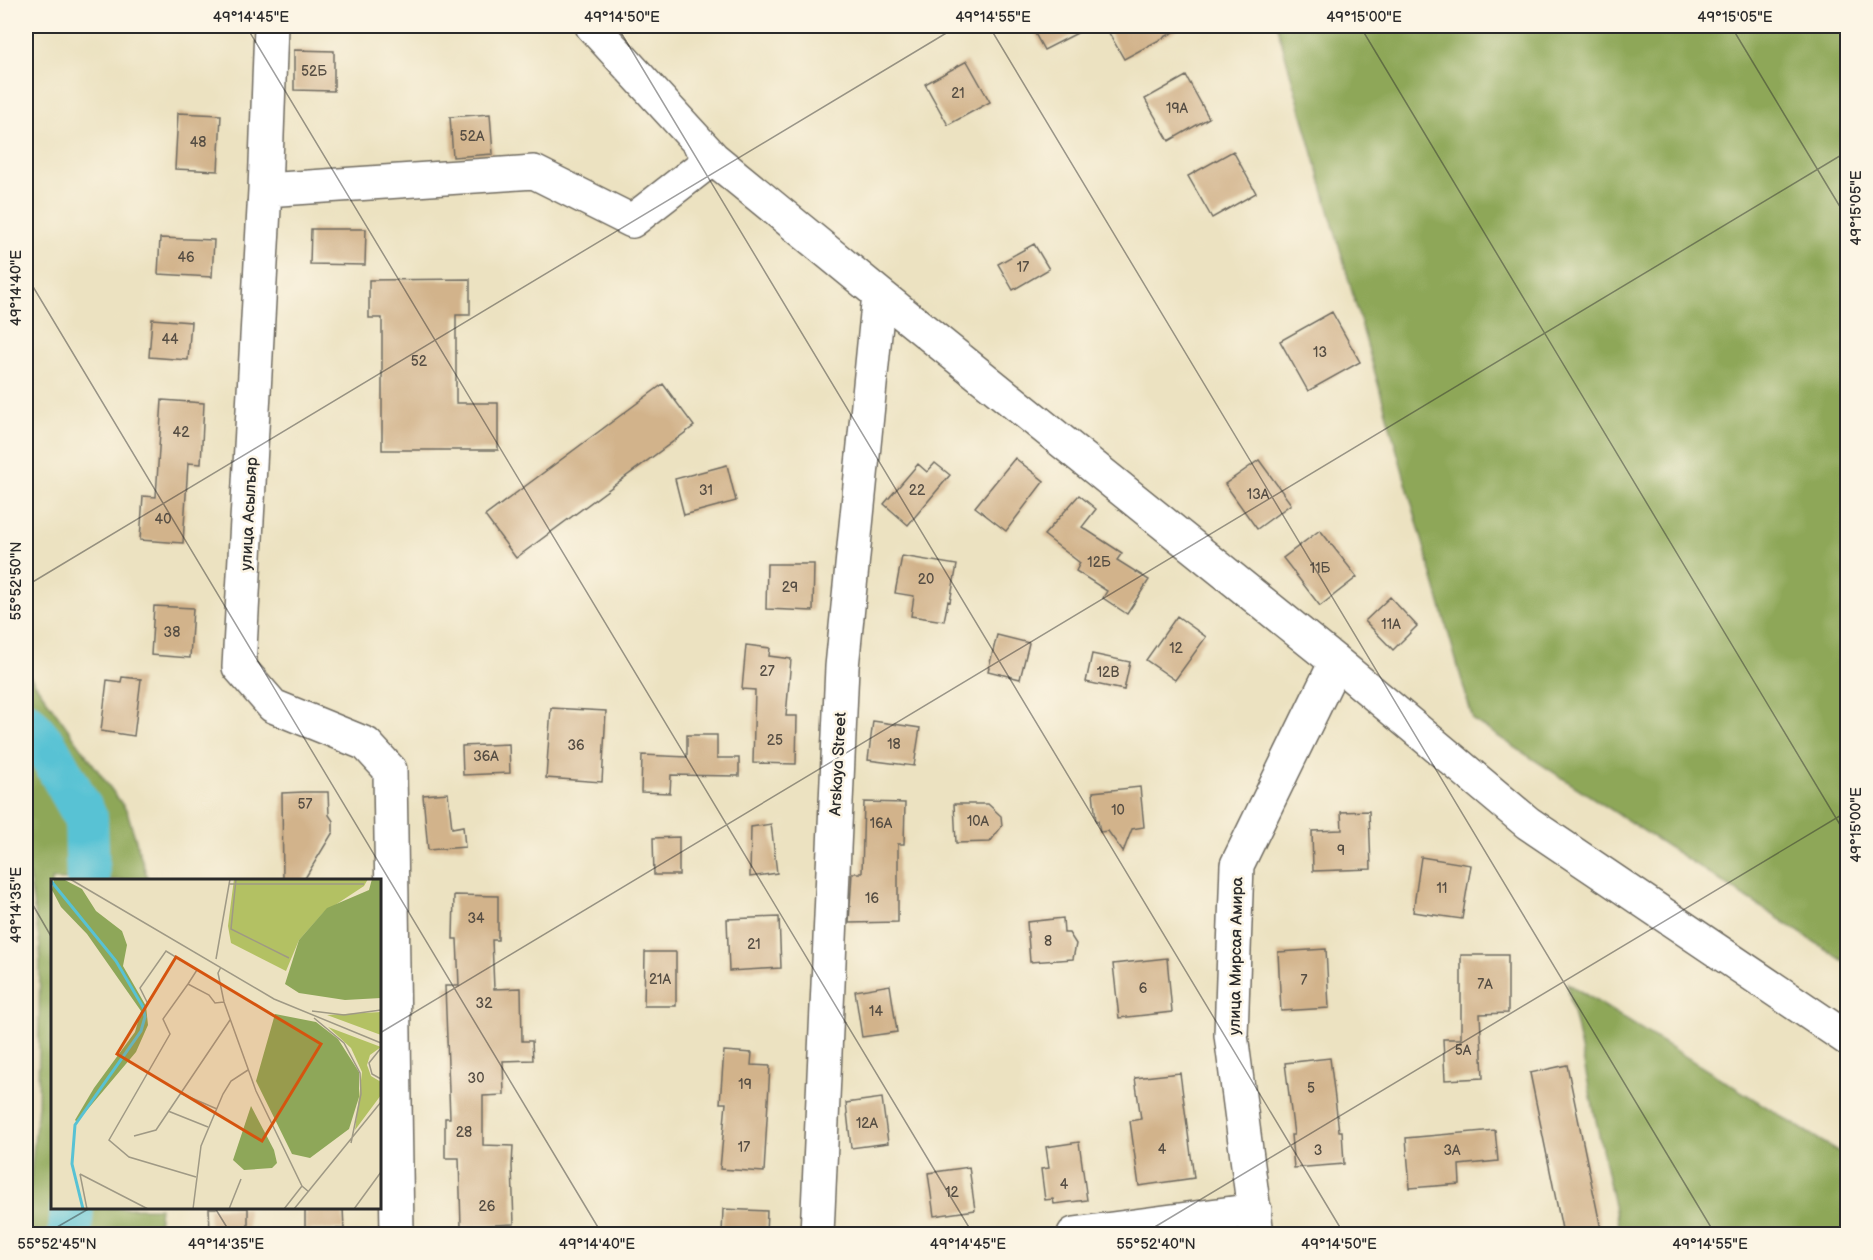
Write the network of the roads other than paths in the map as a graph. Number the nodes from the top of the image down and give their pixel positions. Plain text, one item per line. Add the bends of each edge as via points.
1 (271, 26) edge
2 (592, 26) edge
3 (713, 158) junction
4 (265, 190) junction
5 (879, 294) junction
6 (1336, 662) junction
7 (1848, 1039) edge
8 (1256, 1222) edge
9 (397, 1234) edge
10 (817, 1234) edge
11 (1074, 1234) edge

1 - 4 street, улица Асылъяр
2 - 3 street
3 - 4 street via 632,221 534,172
3 - 5 street
4 - 9 street, улица Асылъяр via 239,667 273,706 366,744 390,770
5 - 6 street
5 - 10 street, Arskaya Street via 842,667
6 - 7 street via 1528,823
6 - 8 street, улица Мирсая Амира via 1237,865 1231,1035
8 - 11 street

